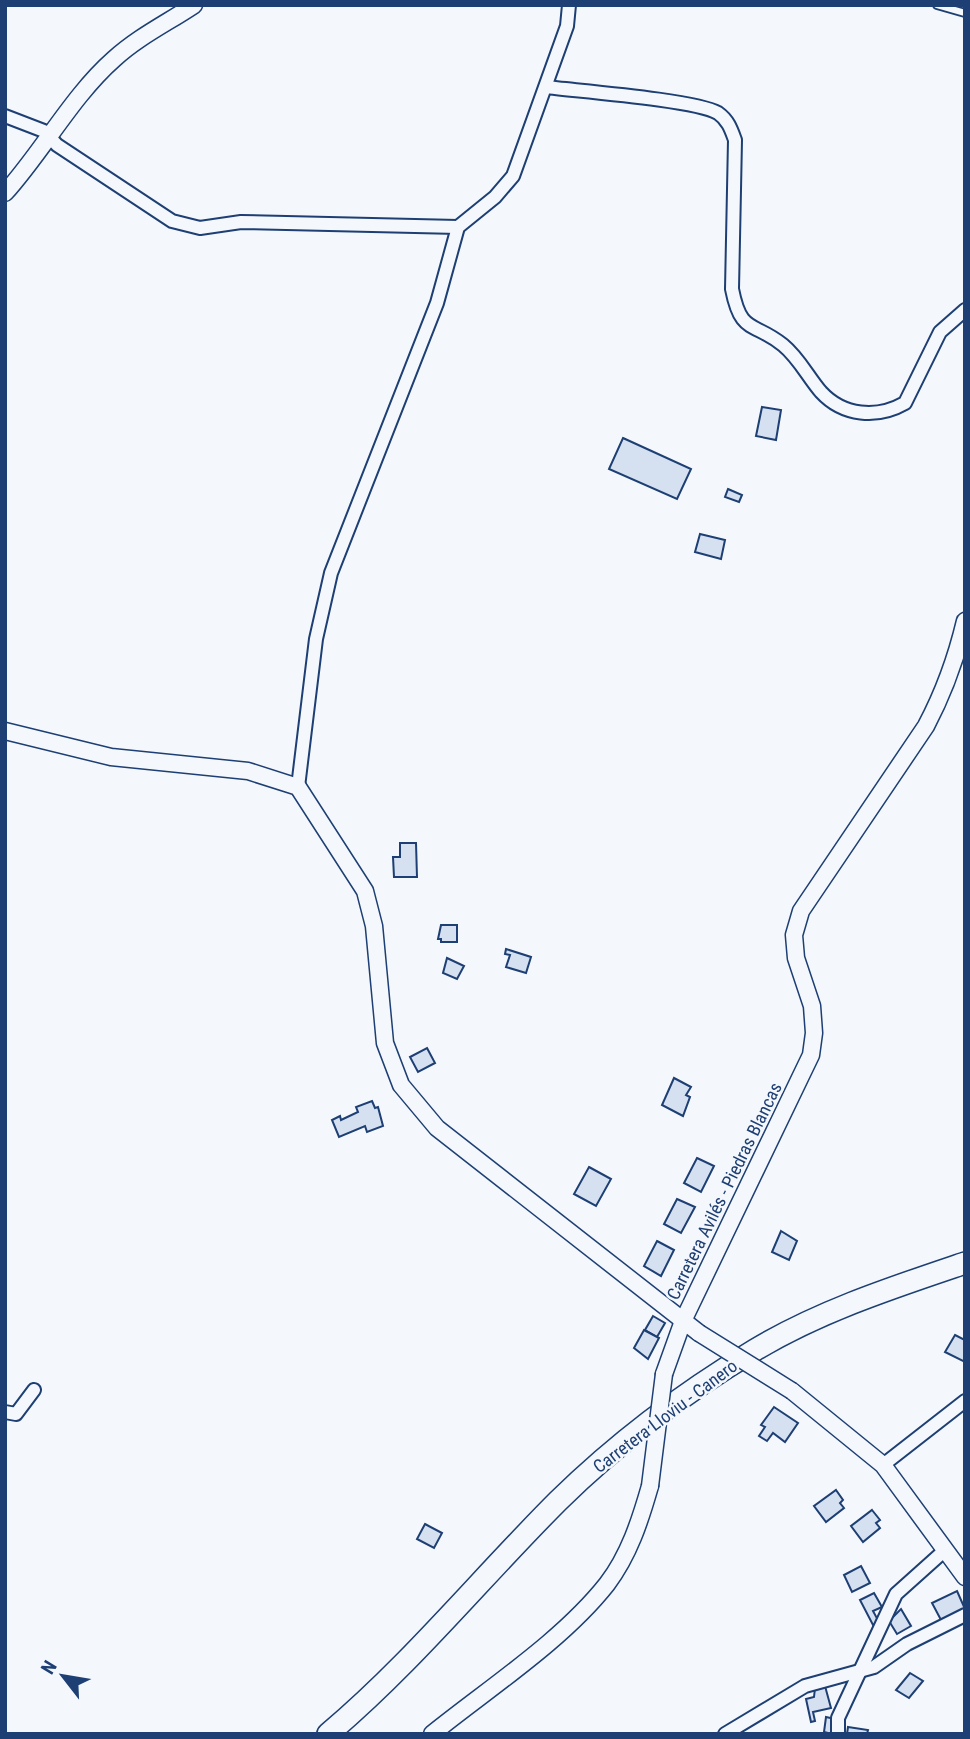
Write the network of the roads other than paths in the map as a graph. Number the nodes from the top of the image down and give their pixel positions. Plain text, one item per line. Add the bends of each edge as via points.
1 (194, 5) edge
2 (569, 5) edge
3 (937, 5) edge
4 (965, 13) edge
5 (546, 87) junction
6 (5, 116) edge
7 (50, 140) junction
8 (5, 193) edge
9 (458, 227) junction
10 (965, 310) edge
11 (965, 621) edge
12 (5, 731) edge
13 (298, 787) junction
14 (965, 1263) edge
15 (683, 1321) junction
16 (34, 1390) dead end
17 (965, 1401) edge
18 (5, 1412) edge
19 (883, 1465) junction
20 (944, 1551) junction
21 (965, 1577) edge
22 (965, 1615) edge
23 (861, 1672) junction
24 (328, 1734) edge
25 (432, 1734) edge
26 (725, 1734) edge
27 (838, 1734) edge

1 - 7 street via 113,59 80,95
2 - 5 street via 567,26
3 - 4 lane
5 - 9 street via 513,176
5 - 10 street via 689,105 716,112 729,123 735,140 732,289 736,309 743,323 783,345 822,393 844,409 878,414 905,403 940,332
6 - 7 street via 44,131
7 - 8 street
7 - 9 street via 172,221 200,228 241,222
9 - 13 street via 437,303 331,573 316,639
11 - 15 street, Carretera Avilés - Piedras Blancas via 957,658 926,726 801,911 794,935 811,1006 811,1055
12 - 13 street via 111,757 248,771
13 - 15 street via 365,891 374,926 385,1043 401,1086 437,1128
14 - 24 highway, Carretera Lloviu - Canero via 871,1294 756,1349 671,1407 620,1445 560,1500 366,1702
15 - 19 street, bridge via 792,1391
15 - 25 street, Carretera Avilés - Piedras Blancas, bridge via 664,1374 650,1486 629,1549 607,1584 539,1648
16 - 18 street via 16,1415
17 - 19 street
19 - 20 street
20 - 21 street
20 - 23 street via 896,1594
22 - 23 street
23 - 26 street via 805,1686
23 - 27 street via 838,1717

